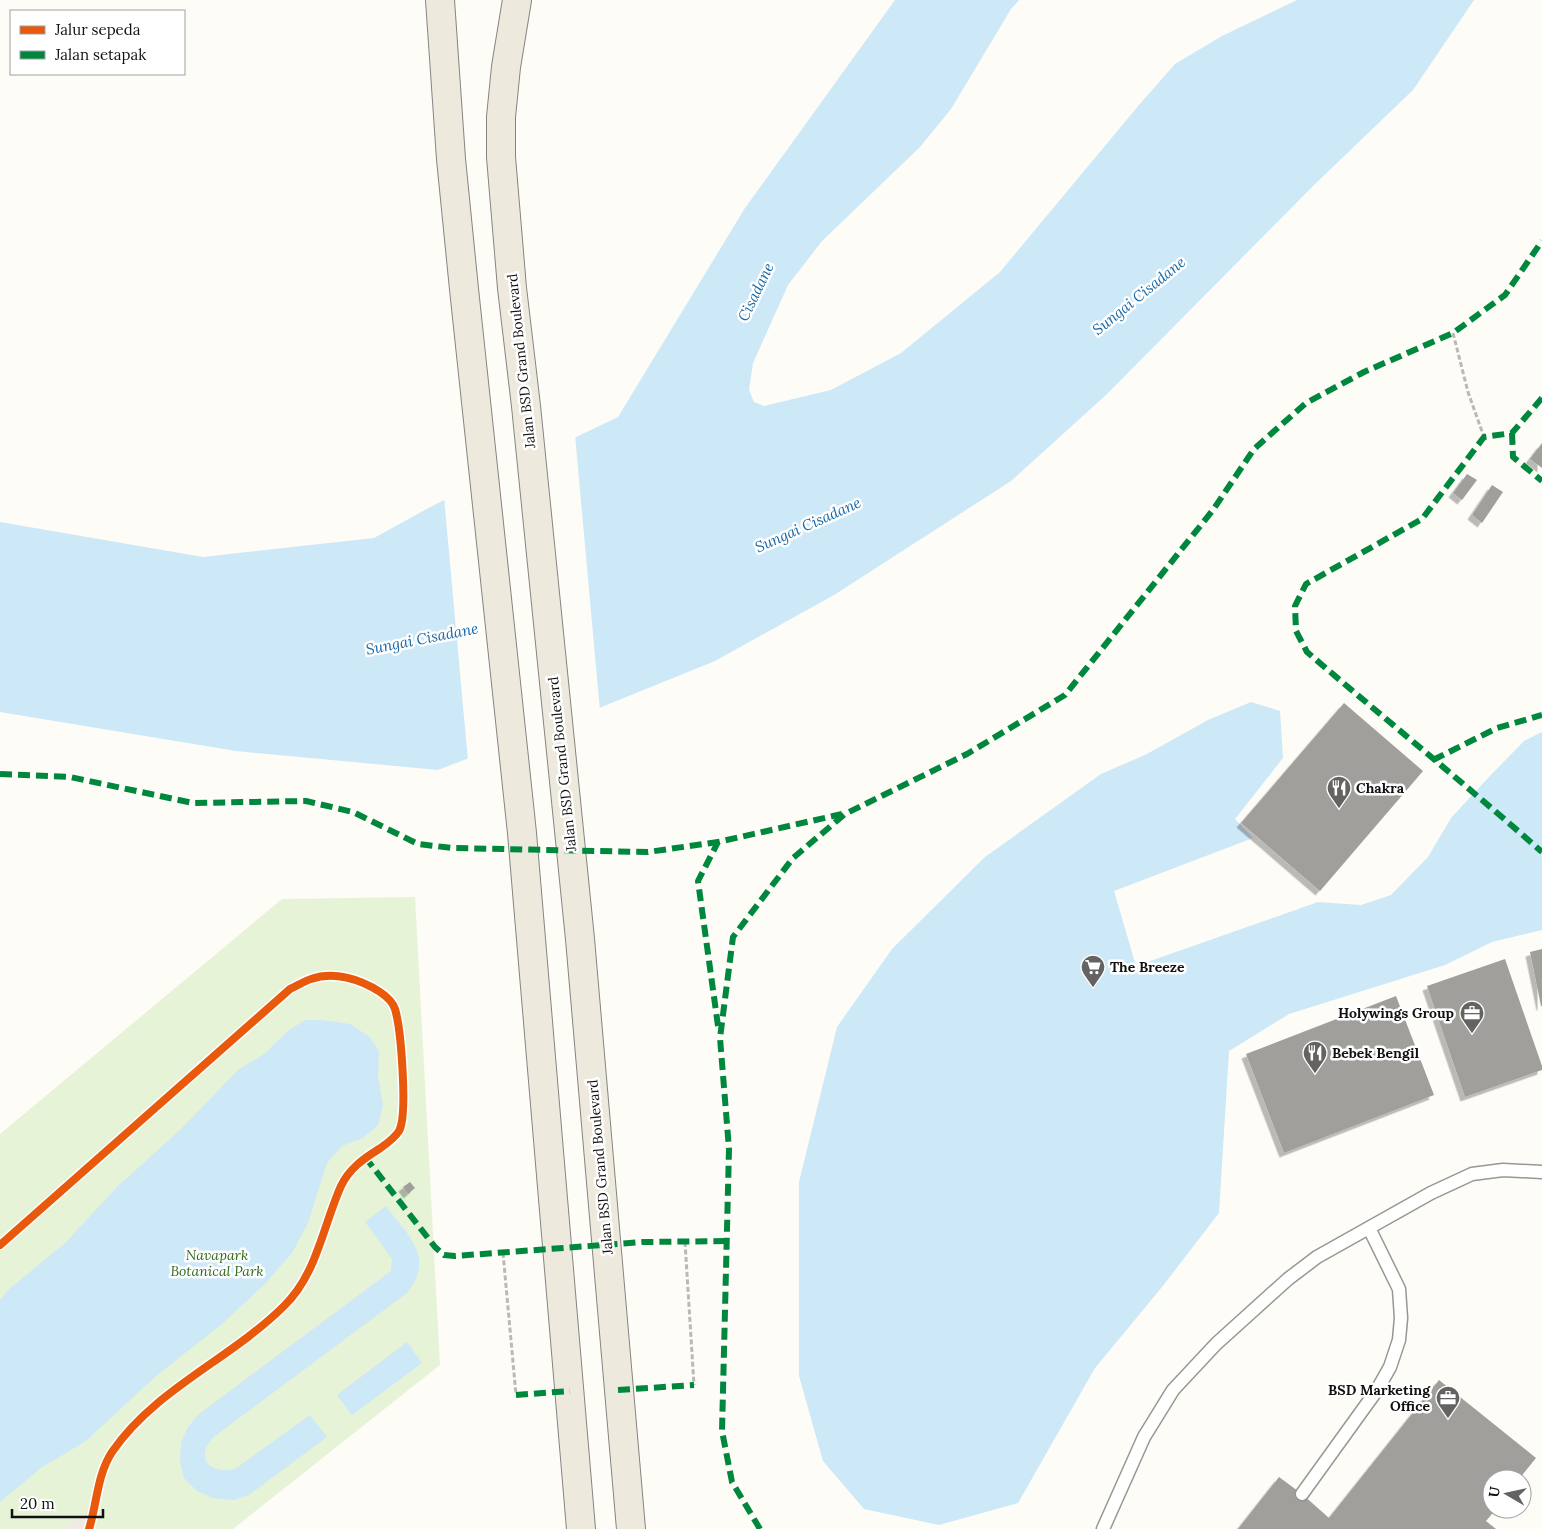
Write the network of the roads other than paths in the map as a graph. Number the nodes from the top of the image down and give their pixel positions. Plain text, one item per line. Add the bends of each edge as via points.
1 (440, 0) edge
2 (516, 0) edge
3 (1542, 1172) edge
4 (1369, 1228) junction
5 (1302, 1494) dead end
6 (581, 1529) edge
7 (631, 1529) edge
8 (1103, 1529) edge

1 - 6 main road via 450,149 522,833
2 - 7 main road, Jalan BSD Grand Boulevard via 501,117 501,157 579,930
3 - 4 lane via 1503,1170 1472,1174
4 - 5 lane via 1399,1289 1399,1340 1390,1368 1377,1390
4 - 8 lane via 1288,1278 1216,1344 1173,1390 1144,1437

